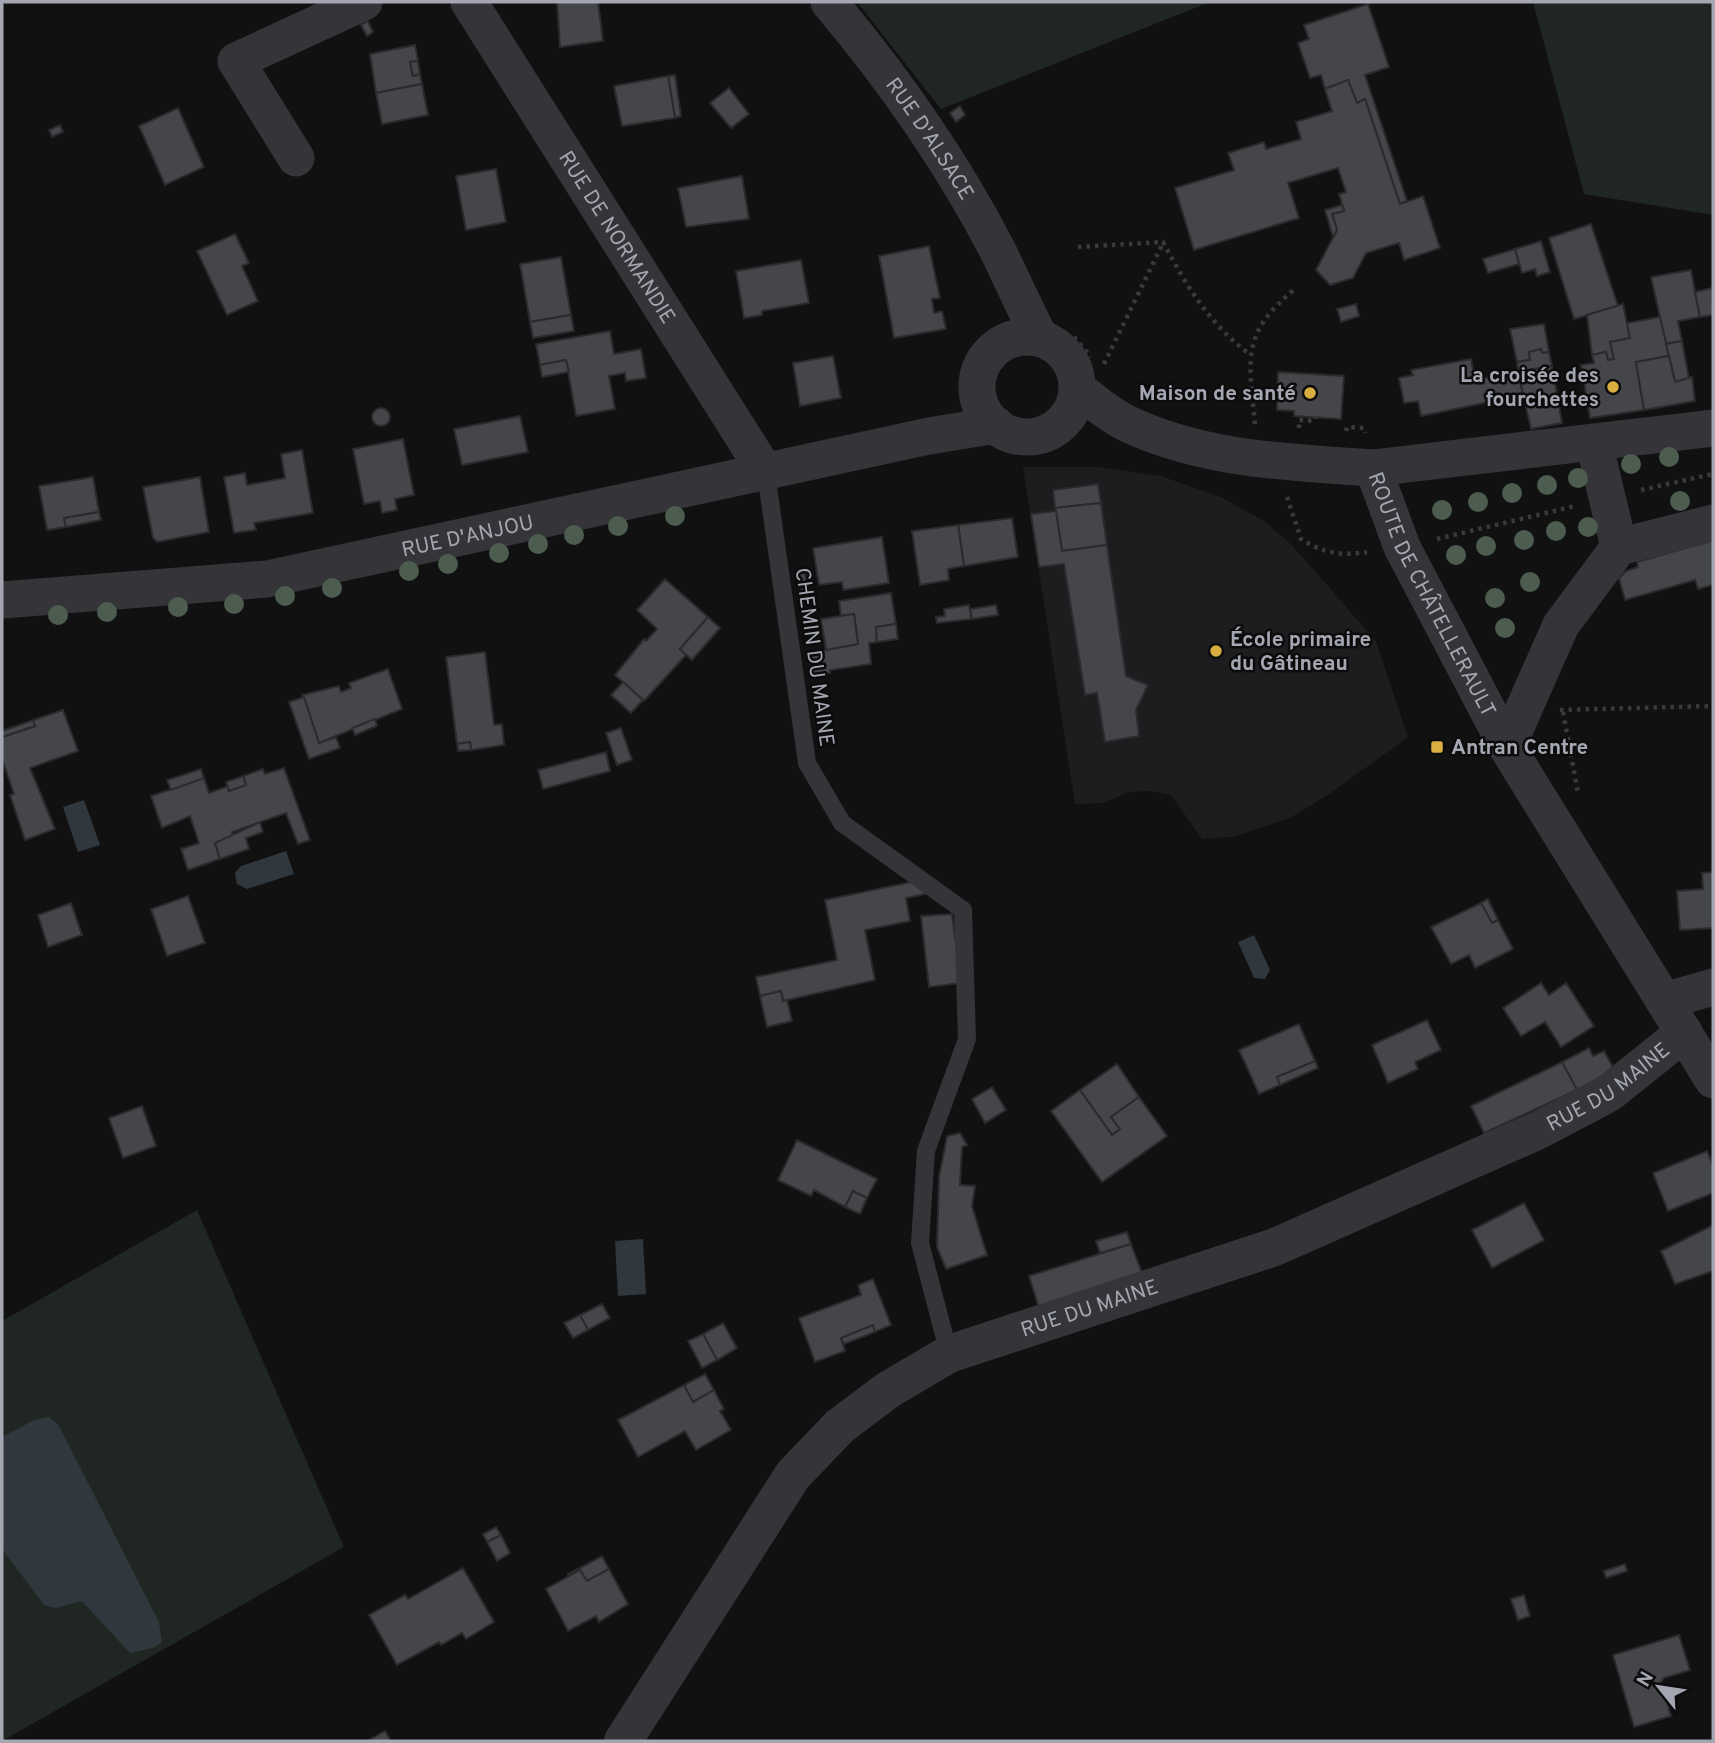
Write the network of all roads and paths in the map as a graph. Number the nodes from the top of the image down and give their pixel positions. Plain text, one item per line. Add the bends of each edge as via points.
1 (364, 2) edge
2 (469, 2) edge
3 (829, 2) edge
4 (296, 158) dead end
5 (1163, 242) junction
6 (1078, 247) dead end
7 (1013, 286) junction
8 (1055, 336) junction
9 (995, 348) junction
10 (1249, 354) dead end
11 (1077, 389) junction
12 (977, 390) junction
13 (1125, 423) junction
14 (1061, 424) junction
15 (996, 425) junction
16 (1713, 428) edge
17 (929, 436) junction
18 (1594, 443) junction
19 (1373, 468) junction
20 (766, 472) junction
21 (1713, 523) edge
22 (1619, 547) junction
23 (2, 600) edge
24 (1713, 706) edge
25 (1524, 708) junction
26 (1562, 710) junction
27 (1507, 747) junction
28 (1580, 801) dead end
29 (1713, 987) edge
30 (1674, 1017) junction
31 (1713, 1080) edge
32 (949, 1354) junction
33 (623, 1741) edge

1 - 4 street via 236,61
2 - 20 street, RUE DE NORMANDIE
3 - 7 street, RUE D'ALSACE via 928,133 998,251
5 - 6 path
5 - 8 path via 1101,369
5 - 10 path via 1190,293 1222,333
7 - 8 street, RUE D'ALSACE
7 - 9 street
8 - 9 street via 1024,337
8 - 11 street via 1055,345 1075,372
9 - 12 street via 979,374
11 - 13 street, ROUTE DE CHÂTELLERAULT
11 - 14 street
12 - 15 street via 980,404
12 - 17 street
13 - 14 street, ROUTE DE CHÂTELLERAULT
13 - 19 street, ROUTE DE CHÂTELLERAULT via 1237,458
14 - 15 street via 1049,432 1022,436
15 - 17 street, RUE D'ANJOU
16 - 18 street
17 - 20 street, RUE D'ANJOU
18 - 19 street
18 - 22 street
19 - 27 street, ROUTE DE CHÂTELLERAULT via 1402,547
20 - 23 street, RUE D'ANJOU via 267,579
20 - 32 lane, CHEMIN DU MAINE via 807,763 842,823 963,910 967,1039 926,1151 920,1243
21 - 22 street
22 - 25 street via 1561,625
24 - 26 path
25 - 26 path
25 - 27 street
26 - 28 path
27 - 30 street, ROUTE DE CHÂTELLERAULT
29 - 30 street
30 - 31 street, ROUTE DE CHÂTELLERAULT
30 - 32 street, RUE DU MAINE via 1609,1093 1539,1130 1275,1247
32 - 33 street, RUE DU MAINE via 888,1390 840,1426 793,1475

